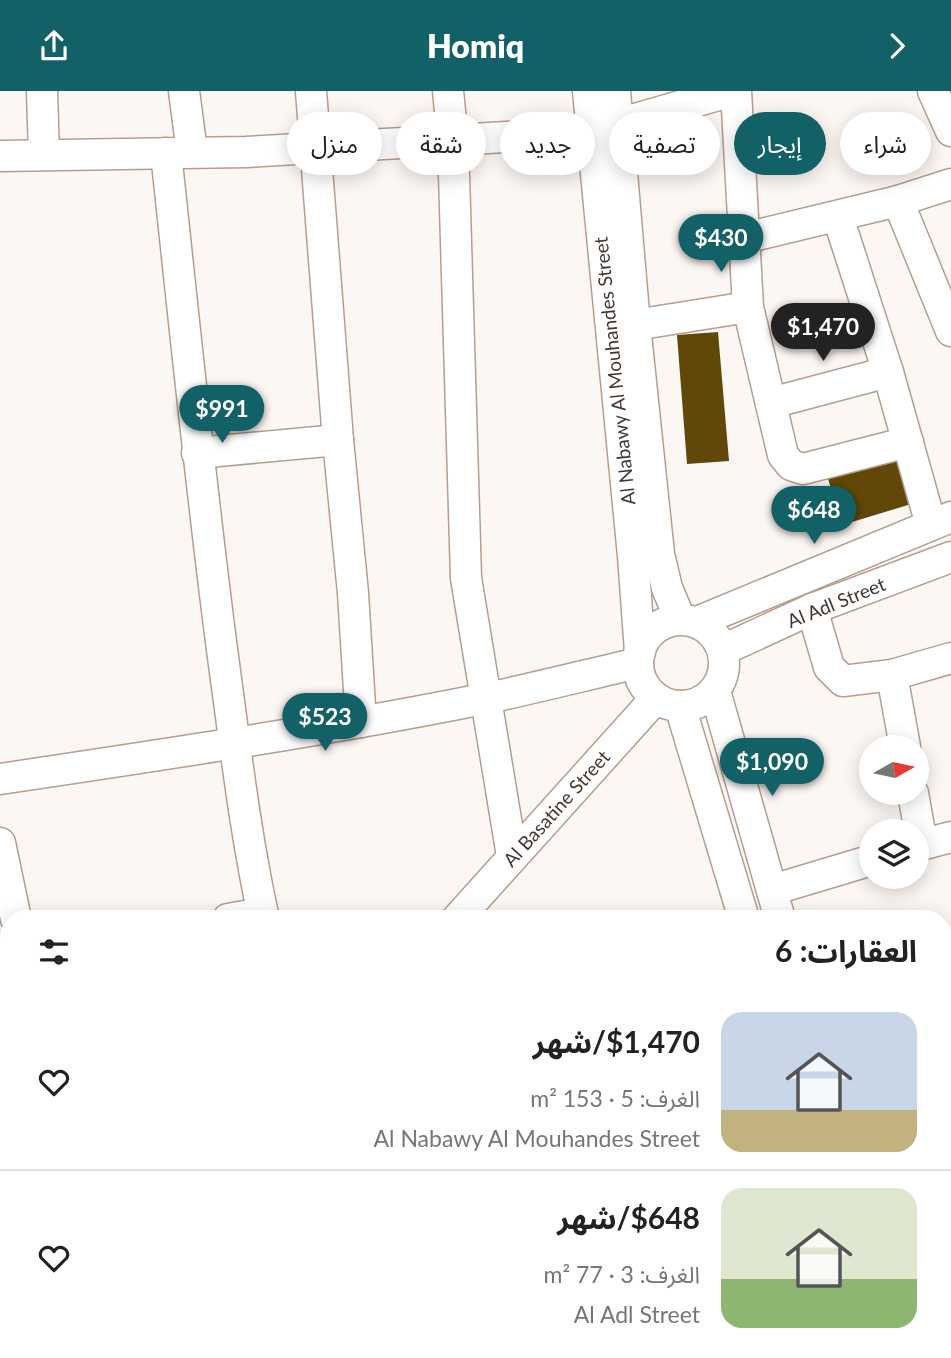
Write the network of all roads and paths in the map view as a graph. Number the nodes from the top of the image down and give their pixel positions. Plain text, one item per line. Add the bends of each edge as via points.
1 (42, 91) edge
2 (184, 91) edge
3 (311, 91) edge
4 (448, 91) edge
5 (587, 91) edge
6 (615, 91) edge
7 (734, 91) edge
8 (933, 91) edge
9 (312, 112) edge
10 (450, 112) edge
11 (605, 128) junction
12 (951, 131) edge
13 (486, 138) edge
14 (287, 149) edge
15 (179, 153) junction
16 (44, 155) junction
17 (0, 156) edge
18 (317, 175) edge
19 (454, 175) edge
20 (951, 184) edge
21 (898, 201) junction
22 (838, 217) junction
23 (745, 238) junction
24 (748, 307) junction
25 (635, 324) junction
26 (951, 331) edge
27 (888, 372) junction
28 (771, 403) junction
29 (338, 440) junction
30 (908, 442) junction
31 (197, 453) junction
32 (941, 521) edge
33 (951, 557) edge
34 (812, 610) junction
35 (688, 621) junction
36 (723, 650) junction
37 (639, 657) junction
38 (951, 657) edge
39 (892, 675) junction
40 (715, 691) junction
41 (485, 699) junction
42 (668, 702) junction
43 (361, 722) junction
44 (903, 735) edge
45 (234, 742) junction
46 (0, 779) edge
47 (951, 837) edge
48 (0, 843) edge
49 (929, 843) edge
50 (512, 856) junction
51 (859, 864) edge
52 (772, 890) junction
53 (14, 910) edge
54 (262, 910) edge
55 (466, 910) edge
56 (741, 910) edge
57 (778, 910) edge

1 - 16 street
2 - 15 street
3 - 9 street
4 - 10 street
5 - 11 street, Al Nabawy Al Mouhandes Street
6 - 11 street, Al Nabawy Al Mouhandes Street
7 - 11 street
7 - 23 street
8 - 12 street
11 - 13 street
11 - 25 street, Al Nabawy Al Mouhandes Street
11 - 37 street, Al Nabawy Al Mouhandes Street
14 - 15 street
15 - 16 street
15 - 31 street
16 - 17 street
18 - 29 street
19 - 41 street via 466,578
20 - 21 street
21 - 22 street
21 - 26 street
22 - 23 street
22 - 27 street
23 - 24 street
24 - 25 street
24 - 28 street
25 - 35 street, Al Nabawy Al Mouhandes Street via 659,554 667,588
27 - 28 street
27 - 30 street
28 - 30 street via 783,455 796,468
29 - 31 street
29 - 43 street
30 - 32 street
31 - 45 street
32 - 35 street, Al Adl Street
33 - 34 street, Al Adl Street
34 - 36 street, Al Adl Street
34 - 39 street via 829,667 839,679
35 - 36 street via 708,629
35 - 37 street via 667,622 654,629
36 - 40 street via 725,664
37 - 41 street
37 - 42 street via 646,688
38 - 39 street
39 - 44 street
40 - 42 street via 699,703
40 - 52 street
41 - 43 street
41 - 50 street
42 - 50 street, Al Basatine Street
42 - 56 street
43 - 45 street
45 - 46 street
45 - 54 street
47 - 49 street
48 - 53 street
50 - 55 street, Al Basatine Street
51 - 52 street
52 - 57 street

